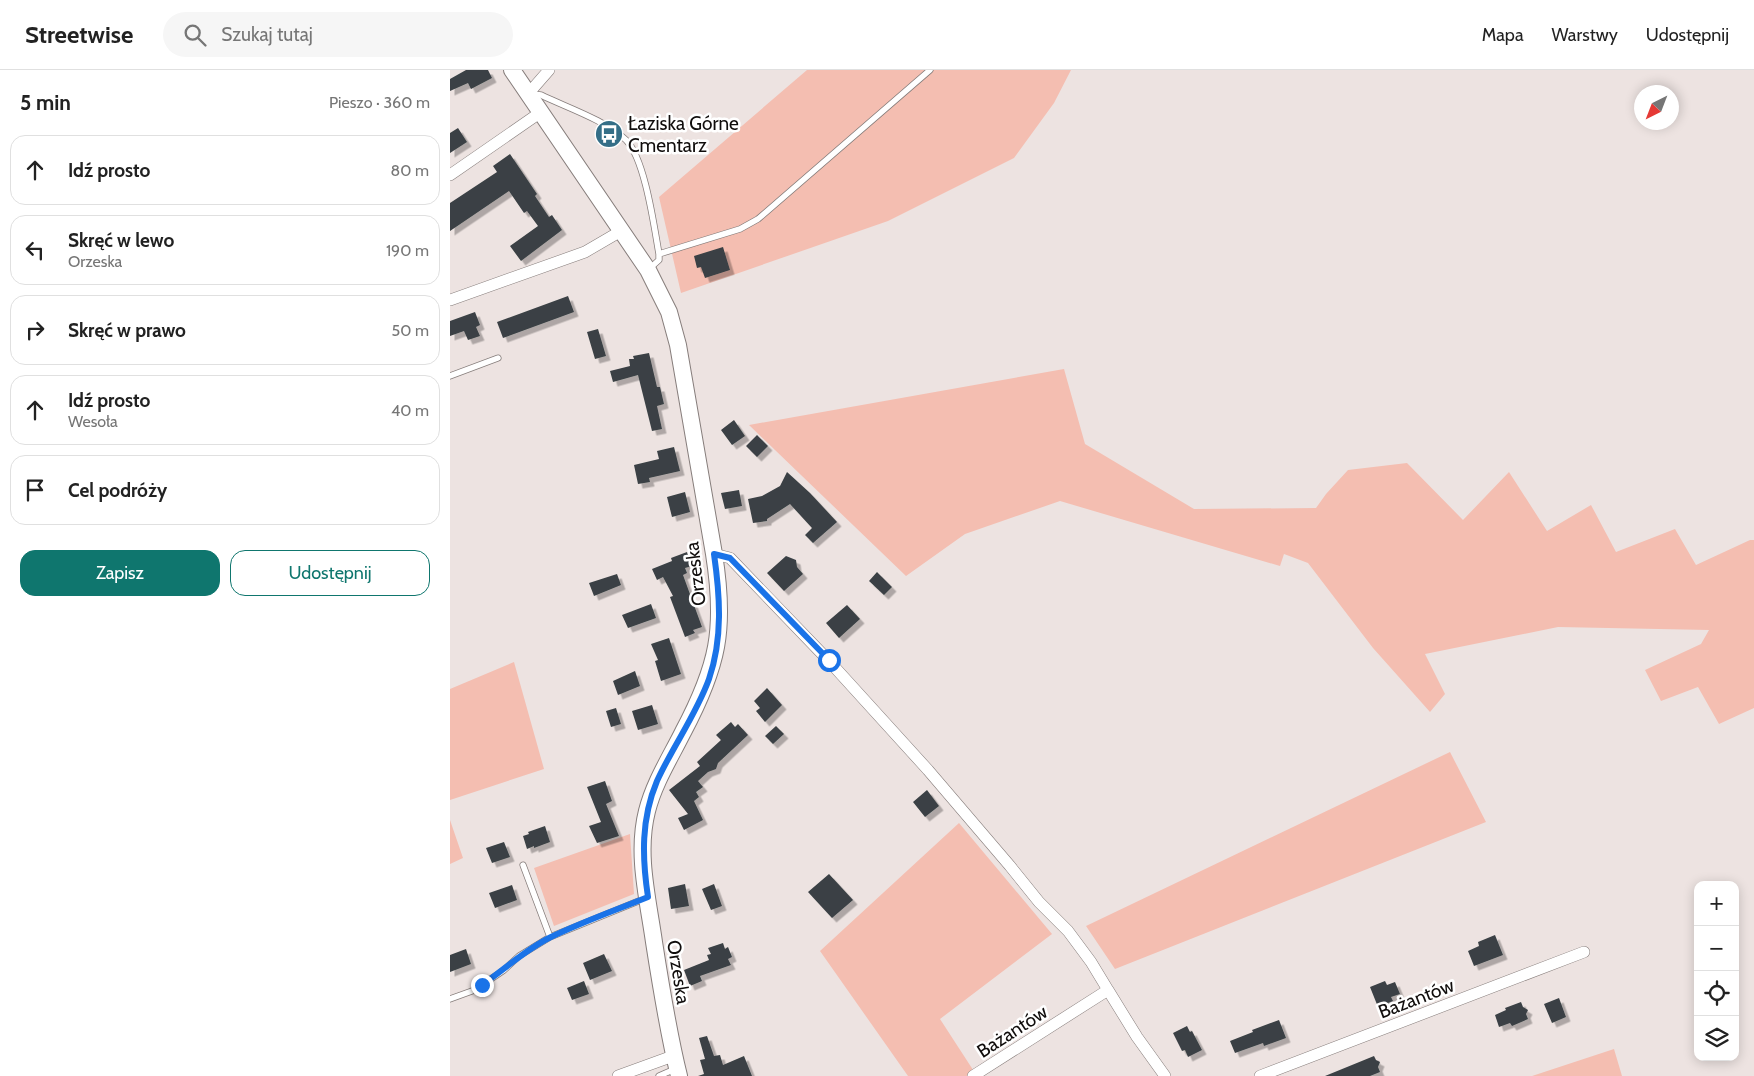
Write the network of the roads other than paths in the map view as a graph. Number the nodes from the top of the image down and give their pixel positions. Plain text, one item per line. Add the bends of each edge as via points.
1 (512, 70) edge
2 (550, 70) edge
3 (930, 70) edge
4 (528, 94) junction
5 (541, 112) junction
6 (450, 175) edge
7 (621, 231) junction
8 (659, 254) junction
9 (648, 270) junction
10 (450, 300) edge
11 (498, 358) dead end
12 (450, 376) edge
13 (714, 554) junction
14 (523, 865) dead end
15 (648, 897) junction
16 (550, 937) junction
17 (1584, 952) dead end
18 (1108, 990) junction
19 (450, 999) edge
20 (676, 1067) edge
21 (618, 1076) edge
22 (659, 1076) edge
23 (973, 1076) edge
24 (1165, 1076) edge
25 (1260, 1076) edge

1 - 4 street, Orzeska
2 - 4 street
3 - 8 lane via 758,219 740,229
4 - 5 street, Orzeska
4 - 8 lane via 542,95 604,125 628,142 641,167
5 - 6 street
5 - 7 street, Orzeska
7 - 9 street, Orzeska
7 - 10 street via 585,252
8 - 9 lane via 659,260
9 - 13 street, Orzeska via 669,312 678,345
11 - 12 lane
13 - 15 street, Orzeska via 720,613 714,662 702,696 658,780 647,812 643,852
13 - 18 street via 730,558 829,660 928,770 1039,902 1068,931
14 - 16 lane
15 - 16 lane
15 - 20 street, Orzeska
16 - 19 lane via 482,985
17 - 25 street, Bażantów
18 - 23 street, Bażantów
18 - 24 street
20 - 21 street
20 - 22 lane

